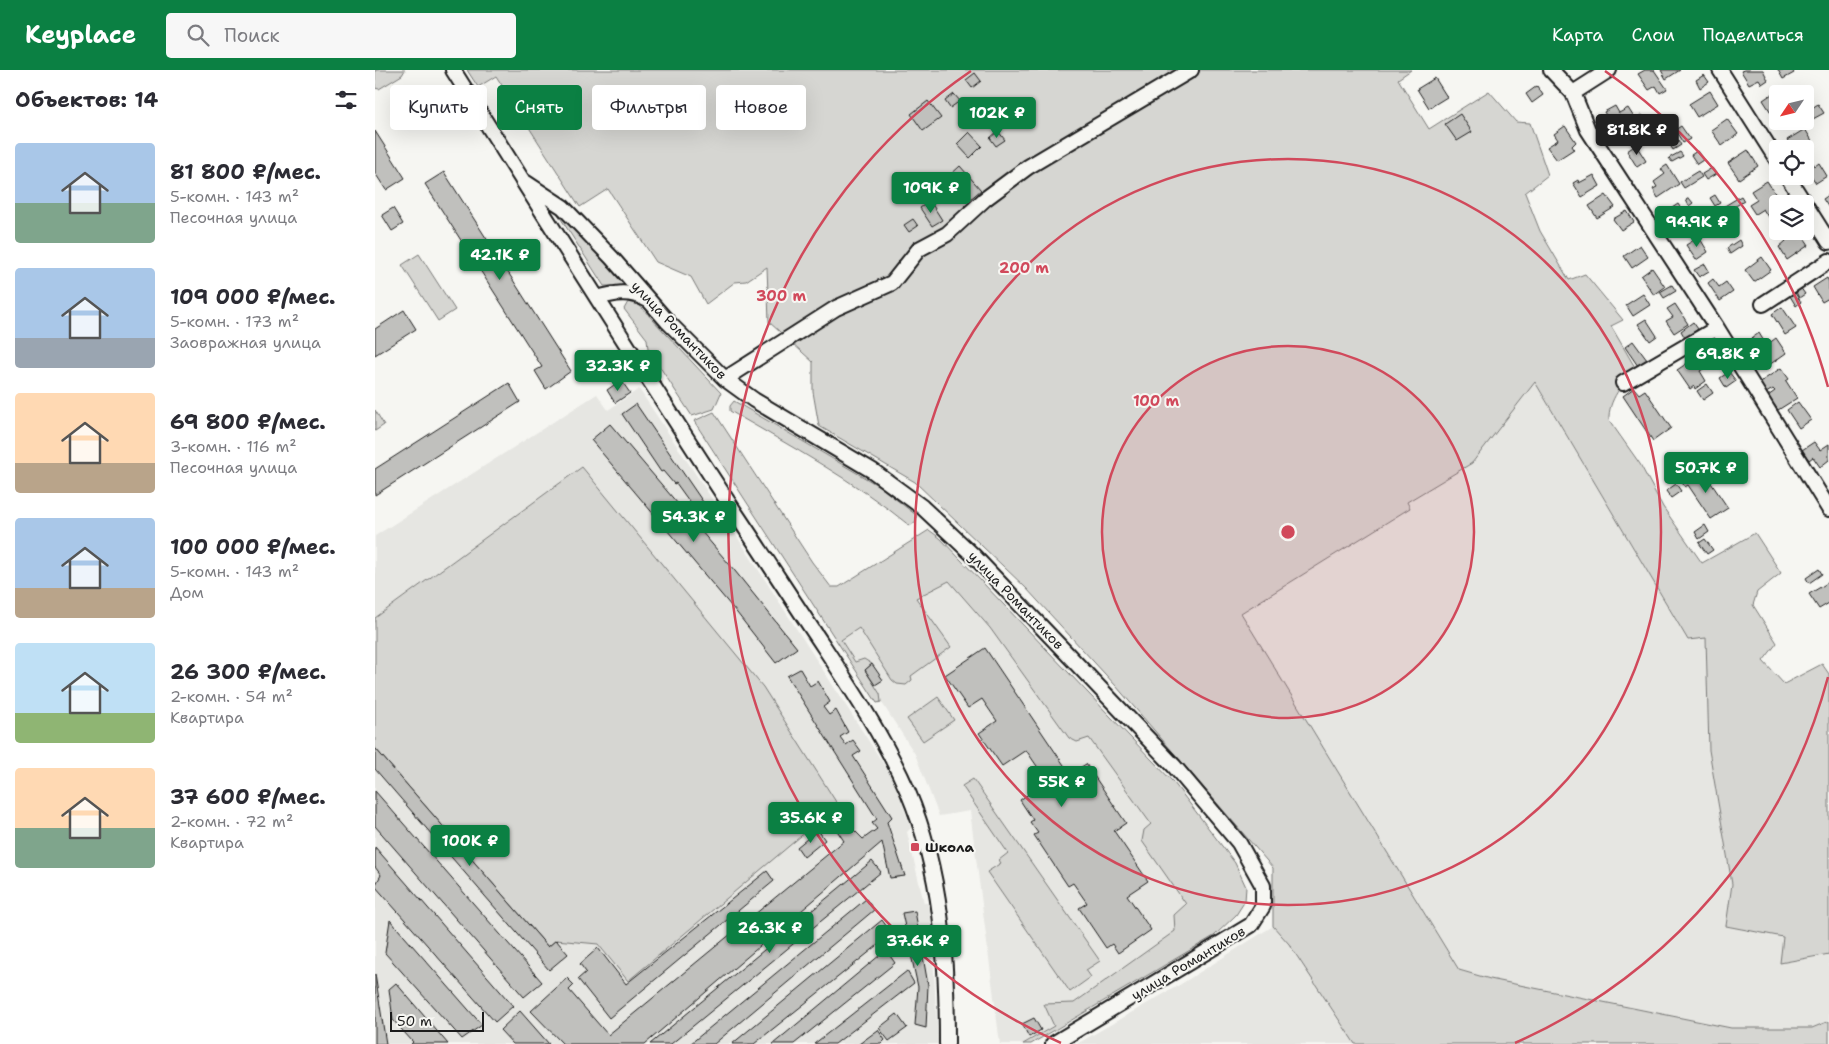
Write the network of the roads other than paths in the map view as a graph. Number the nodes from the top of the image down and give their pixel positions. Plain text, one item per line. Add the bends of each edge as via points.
1 (453, 70) edge
2 (1191, 70) edge
3 (1551, 70) edge
4 (1609, 70) edge
5 (1720, 70) edge
6 (1573, 93) junction
7 (1769, 147) edge
8 (522, 180) junction
9 (1814, 218) edge
10 (1829, 242) edge
11 (1829, 261) edge
12 (597, 298) junction
13 (649, 300) junction
14 (1763, 304) dead end
15 (1717, 328) junction
16 (725, 379) junction
17 (1623, 383) dead end
18 (1829, 509) edge
19 (947, 1044) edge
20 (1053, 1044) edge

1 - 8 street, улица Романтиков
2 - 16 street via 1028,167 985,199 947,234 919,249 892,283 837,308
3 - 6 street
4 - 6 street
5 - 7 street
6 - 15 street via 1588,130
8 - 12 street, улица Романтиков
8 - 13 street, улица Романтиков via 563,208
9 - 10 street
11 - 14 street
12 - 13 street via 632,292
12 - 19 street, улица Романтиков via 868,715 908,793 925,844 940,908 947,979
13 - 16 street, улица Романтиков
15 - 17 street
15 - 18 street
16 - 20 street, улица Романтиков via 873,471 922,507 973,555 1175,766 1239,843 1263,886 1263,906 1251,925

